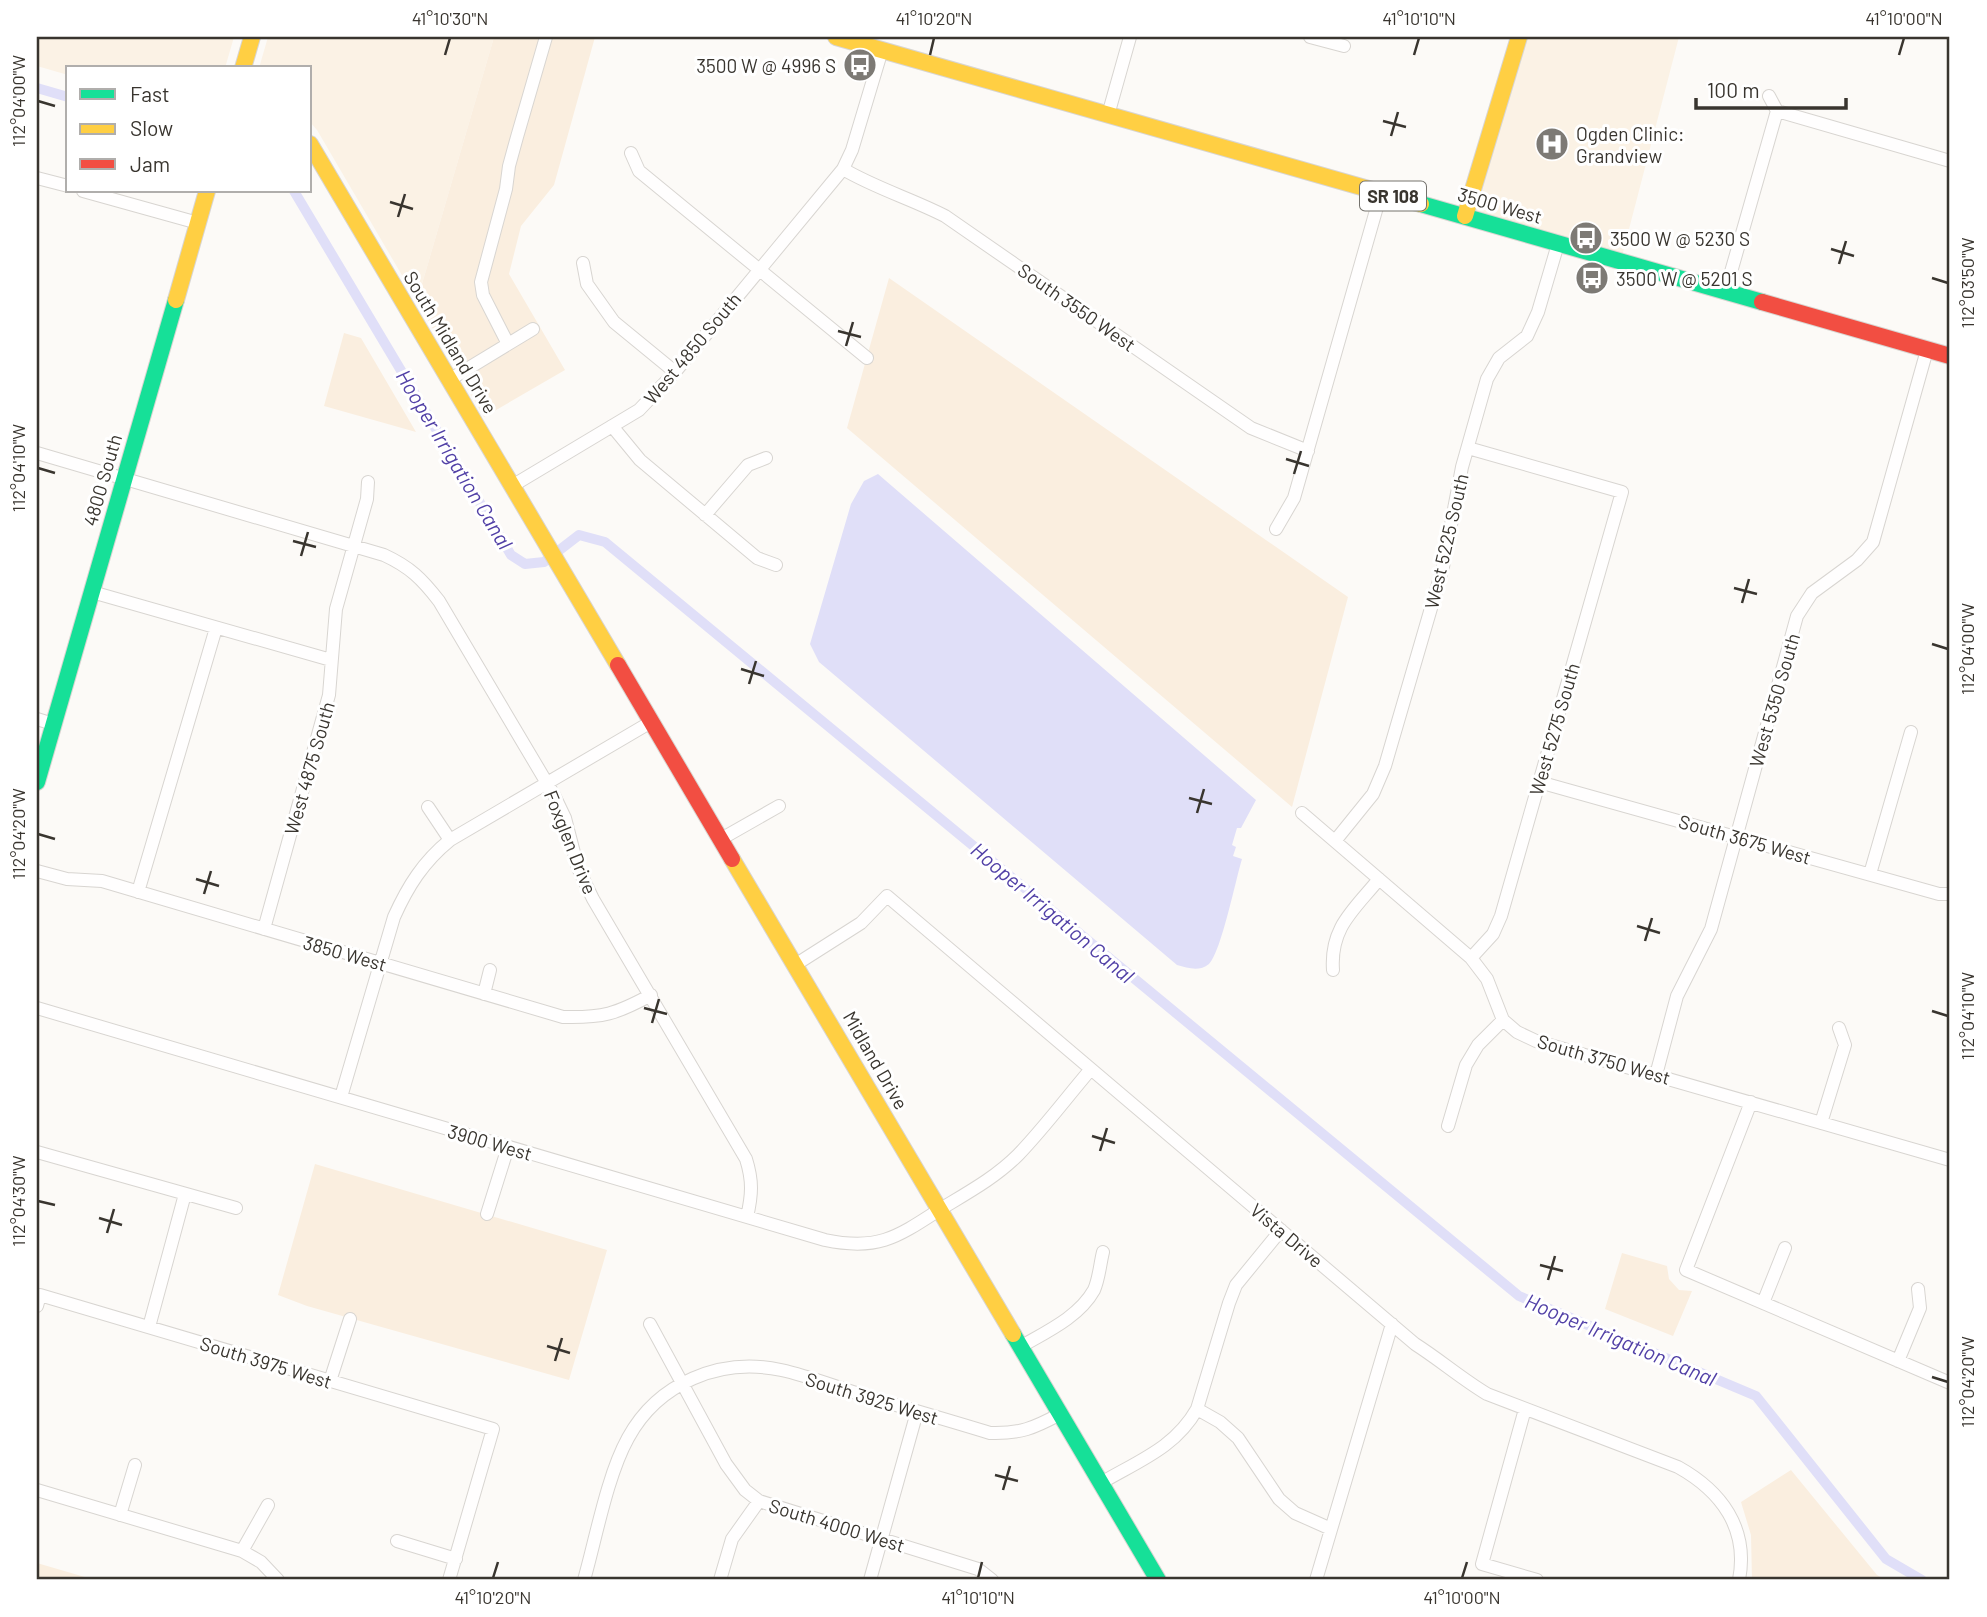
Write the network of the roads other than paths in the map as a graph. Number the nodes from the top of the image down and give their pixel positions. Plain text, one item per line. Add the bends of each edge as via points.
1 (252, 37) edge
2 (546, 37) edge
3 (836, 37) edge
4 (1130, 37) edge
5 (1310, 37) edge
6 (1519, 37) edge
7 (1344, 46) dead end
8 (882, 50) junction
9 (244, 66) edge
10 (1769, 96) dead end
11 (1777, 111) junction
12 (1108, 115) junction
13 (312, 147) edge
14 (631, 153) dead end
15 (1950, 161) edge
16 (843, 169) junction
17 (37, 177) edge
18 (66, 185) edge
19 (87, 192) edge
20 (207, 192) edge
21 (1381, 193) junction
22 (1465, 216) junction
23 (198, 223) junction
24 (1558, 244) junction
25 (583, 263) dead end
26 (759, 269) junction
27 (1725, 292) junction
28 (533, 329) dead end
29 (508, 344) junction
30 (1927, 350) junction
31 (1950, 356) edge
32 (867, 358) dead end
33 (675, 372) junction
34 (449, 380) junction
35 (612, 426) junction
36 (1468, 448) junction
37 (1308, 451) junction
38 (37, 453) edge
39 (766, 458) dead end
40 (124, 479) junction
41 (368, 482) dead end
42 (512, 486) junction
43 (705, 515) junction
44 (1276, 529) dead end
45 (354, 546) junction
46 (557, 562) joint
47 (776, 565) dead end
48 (92, 592) junction
49 (216, 628) junction
50 (331, 660) junction
51 (37, 719) edge
52 (651, 722) junction
53 (54, 724) junction
54 (1911, 732) dead end
55 (37, 782) edge
56 (1539, 782) junction
57 (547, 783) junction
58 (779, 806) dead end
59 (428, 807) dead end
60 (1302, 813) dead end
61 (1735, 837) junction
62 (721, 839) junction
63 (450, 840) junction
64 (1335, 841) junction
65 (37, 871) edge
66 (1870, 874) junction
67 (1379, 879) junction
68 (138, 892) junction
69 (1950, 894) edge
70 (264, 929) junction
71 (1471, 958) junction
72 (380, 963) junction
73 (795, 965) junction
74 (490, 970) dead end
75 (1333, 970) dead end
76 (484, 994) junction
77 (651, 995) junction
78 (37, 1008) edge
79 (1503, 1020) junction
80 (1839, 1028) dead end
81 (1091, 1069) junction
82 (1656, 1075) junction
83 (341, 1097) junction
84 (1751, 1102) junction
85 (1821, 1122) junction
86 (1448, 1126) dead end
87 (508, 1147) junction
88 (37, 1152) edge
89 (1950, 1160) edge
90 (185, 1194) junction
91 (236, 1208) dead end
92 (940, 1210) junction
93 (487, 1214) dead end
94 (747, 1217) junction
95 (1281, 1230) junction
96 (1785, 1248) dead end
97 (1103, 1252) dead end
98 (1918, 1289) dead end
99 (38, 1300) edge
100 (1763, 1303) junction
101 (349, 1319) dead end
102 (650, 1324) dead end
103 (1392, 1324) junction
104 (149, 1327) junction
105 (1020, 1347) junction
106 (1898, 1361) junction
107 (330, 1381) junction
108 (682, 1382) junction
109 (1950, 1383) edge
110 (1197, 1409) junction
111 (1525, 1409) junction
112 (917, 1412) junction
113 (1060, 1414) junction
114 (135, 1465) dead end
115 (1101, 1483) junction
116 (37, 1490) edge
117 (758, 1501) junction
118 (268, 1505) dead end
119 (120, 1515) junction
120 (1332, 1529) junction
121 (881, 1539) junction
122 (397, 1541) dead end
123 (242, 1551) junction
124 (456, 1559) junction
125 (278, 1580) edge
126 (449, 1580) edge
127 (584, 1580) edge
128 (720, 1580) edge
129 (870, 1580) edge
130 (992, 1580) edge
131 (1158, 1580) edge
132 (1316, 1580) edge
133 (1537, 1580) edge
134 (1739, 1580) edge

1 - 9 street
2 - 29 street via 481,282
3 - 8 street, 3500 West / SR 108
4 - 12 street
5 - 7 street
6 - 22 street
8 - 12 street, 3500 West / SR 108
8 - 16 street, West 4850 South
10 - 11 street
11 - 15 street
11 - 27 street
12 - 21 street, 3500 West / SR 108
13 - 34 street, South Midland Drive
14 - 26 street via 639,171
16 - 26 street, West 4850 South
16 - 37 street, South 3550 West via 945,216 1251,428
17 - 18 street
19 - 23 street
20 - 23 street, 4800 South
21 - 22 street, 3500 West / SR 108
21 - 37 street
22 - 24 street, 3500 West / SR 108
23 - 40 street, 4800 South
24 - 27 street, 3500 West / SR 108
24 - 36 street, West 5225 South via 1527,335 1499,358 1487,379
25 - 33 street via 587,284 614,322
26 - 32 street
26 - 33 street, West 4850 South
27 - 30 street, 3500 West / SR 108
28 - 29 street
29 - 34 street
30 - 31 street, 3500 West / SR 108
30 - 61 street, West 5350 South via 1873,542 1857,560 1812,593 1797,616
33 - 35 street, West 4850 South via 639,410
34 - 42 street, South Midland Drive
35 - 42 street, West 4850 South
35 - 43 street via 640,460
36 - 56 street, West 5275 South via 1622,492
36 - 64 street, West 5225 South via 1443,567 1385,766 1373,794
37 - 44 street via 1294,498
38 - 40 street, Foxglen Drive
39 - 43 street via 748,464
40 - 45 street, Foxglen Drive
40 - 48 street, 4800 South
41 - 45 street, West 4875 South
42 - 46 street, South Midland Drive
43 - 47 street via 757,558
45 - 50 street, West 4875 South via 336,609
45 - 57 street, Foxglen Drive via 405,565 425,582
46 - 52 street, Midland Drive
48 - 49 street
48 - 53 street, 4800 South
49 - 50 street
49 - 68 street
50 - 70 street, West 4875 South via 330,695
51 - 53 street
52 - 57 street
52 - 62 street, Midland Drive
53 - 55 street, 4800 South
54 - 66 street
56 - 61 street, South 3675 West
56 - 71 street, West 5275 South via 1501,916 1493,934
57 - 63 street
57 - 77 street, Foxglen Drive via 565,818 578,868
58 - 62 street
59 - 63 street
60 - 64 street
61 - 66 street, South 3675 West
61 - 82 street, West 5350 South via 1711,929 1677,996
62 - 73 street, Midland Drive
63 - 72 street via 430,856 404,894
64 - 67 street
65 - 68 street, 3850 West
66 - 69 street, South 3675 West
67 - 71 street
67 - 75 street via 1338,931
68 - 70 street, 3850 West
70 - 72 street, 3850 West
71 - 79 street via 1487,979
72 - 76 street, 3850 West
72 - 83 street
73 - 81 street, Vista Drive via 861,923 887,895
73 - 92 street, Midland Drive
74 - 76 street
76 - 77 street, 3850 West via 563,1017 595,1018 619,1013
77 - 94 street, Foxglen Drive via 746,1159 752,1178
78 - 83 street, 3900 West
79 - 82 street, South 3750 West via 1536,1041
79 - 86 street via 1466,1065
80 - 85 street via 1845,1045
81 - 92 street, 3900 West via 1017,1155 984,1184
81 - 95 street, Vista Drive
82 - 84 street, South 3750 West
83 - 87 street, 3900 West
84 - 85 street, South 3750 West
84 - 100 street via 1686,1270
85 - 89 street, South 3750 West
87 - 93 street
87 - 94 street, 3900 West
88 - 90 street
90 - 91 street
90 - 104 street
92 - 94 street, 3900 West via 908,1231 858,1245
92 - 105 street, Midland Drive
95 - 103 street, Vista Drive
95 - 110 street via 1237,1285
96 - 100 street
97 - 105 street via 1095,1288 1083,1305
98 - 106 street via 1920,1308
99 - 104 street, South 3975 West
100 - 106 street
101 - 107 street
102 - 108 street, South 4000 West
103 - 111 street, Vista Drive via 1462,1380
103 - 120 street
104 - 107 street, South 3975 West
105 - 113 street, Midland Drive
106 - 109 street
107 - 124 street, South 3975 West via 493,1429
108 - 112 street, South 3925 West via 707,1371 737,1367 780,1370
108 - 117 street, South 4000 West via 726,1464
108 - 127 street, South 3925 West via 648,1408 628,1438
110 - 115 street via 1176,1438
110 - 120 street via 1238,1438 1279,1499 1295,1513
111 - 133 street via 1482,1564
111 - 134 street, Vista Drive via 1698,1478 1726,1507 1735,1528
112 - 113 street, South 3925 West via 990,1433 1035,1428
112 - 121 street
113 - 115 street, Midland Drive
114 - 119 street
115 - 131 street, Midland Drive
116 - 119 street
117 - 121 street, South 4000 West
117 - 128 street via 732,1539
118 - 123 street
119 - 123 street
120 - 132 street
121 - 129 street
121 - 130 street, South 4000 West via 978,1570
122 - 124 street
123 - 125 street
124 - 126 street

